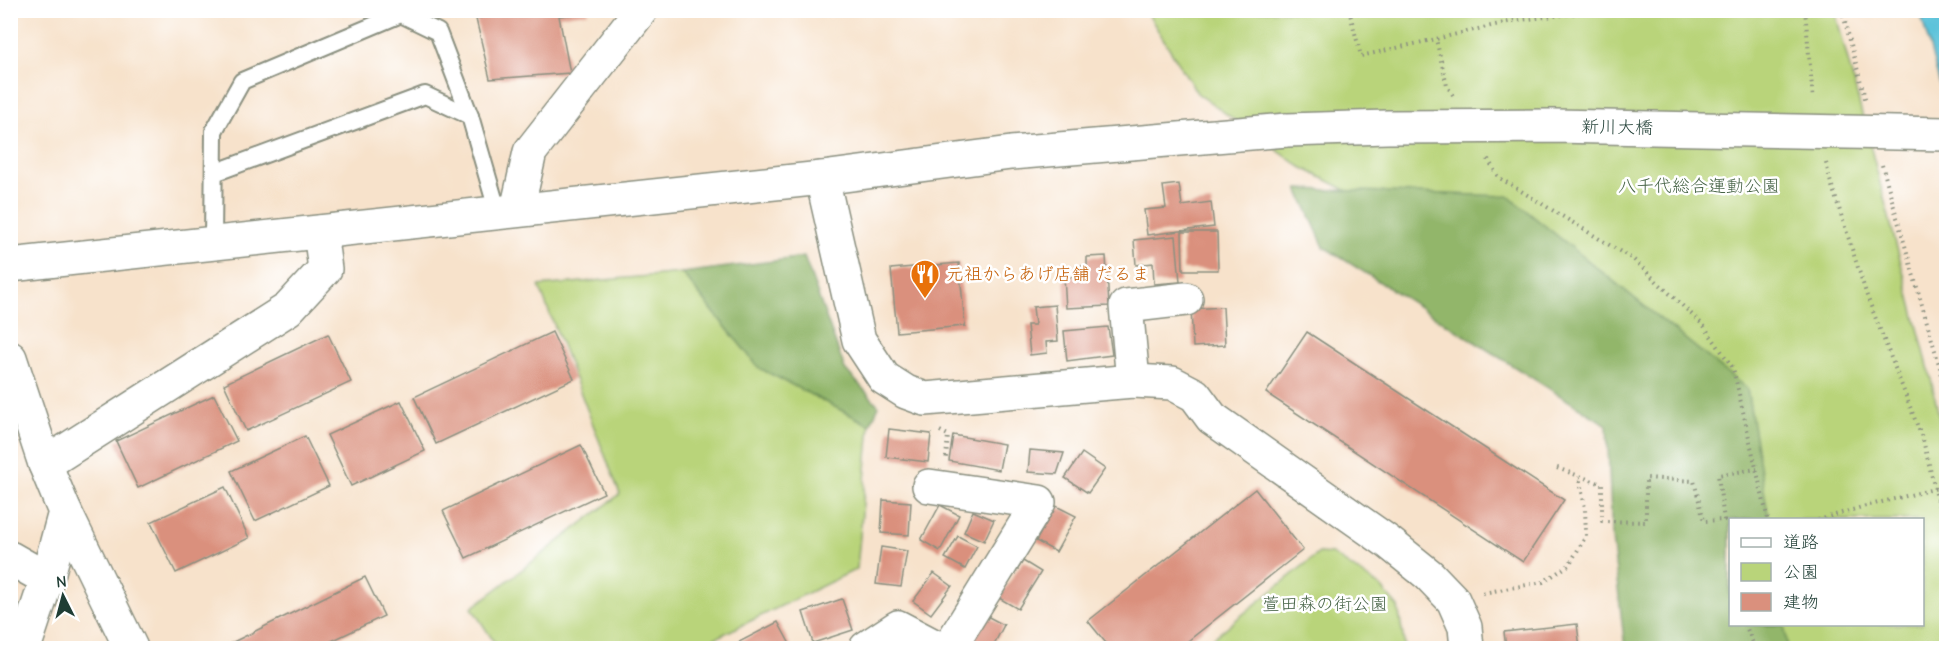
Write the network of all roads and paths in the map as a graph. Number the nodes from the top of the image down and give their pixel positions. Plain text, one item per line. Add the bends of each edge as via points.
1 (641, 10) edge
2 (1350, 10) edge
3 (1605, 10) edge
4 (1806, 10) edge
5 (1842, 10) edge
6 (421, 16) edge
7 (1436, 39) junction
8 (1453, 96) dead end
9 (1814, 106) dead end
10 (1869, 112) dead end
11 (470, 116) junction
12 (1947, 134) edge
13 (1487, 157) dead end
14 (1880, 157) dead end
15 (1825, 159) dead end
16 (214, 173) junction
17 (822, 178) junction
18 (507, 212) junction
19 (320, 232) junction
20 (213, 243) junction
21 (10, 265) edge
22 (1186, 299) dead end
23 (10, 358) edge
24 (1133, 381) junction
25 (1947, 422) edge
26 (45, 464) junction
27 (1557, 468) dead end
28 (1757, 469) junction
29 (1579, 476) junction
30 (929, 486) dead end
31 (1947, 486) edge
32 (1935, 489) junction
33 (64, 512) junction
34 (1768, 518) edge
35 (1822, 518) edge
36 (1947, 535) edge
37 (10, 558) edge
38 (47, 579) junction
39 (1453, 600) junction
40 (1746, 626) edge
41 (24, 648) edge
42 (131, 648) edge
43 (866, 648) edge
44 (938, 648) edge
45 (949, 648) edge
46 (1467, 648) edge
47 (1755, 648) edge

1 - 18 street via 530,152
2 - 7 path via 1361,56
3 - 7 path via 1512,21
4 - 9 path
5 - 10 path
6 - 11 lane via 438,32
6 - 16 lane via 401,14 242,81 214,131
7 - 8 path
11 - 16 lane via 426,95
11 - 18 lane
12 - 17 street, 新川大橋, bridge via 1554,126 1287,130 1011,153
13 - 28 path via 1498,177 1634,260 1704,326 1733,368
14 - 25 path via 1940,368
15 - 32 path via 1867,296 1923,440
16 - 20 lane
17 - 18 street, 新川大橋
17 - 24 street via 859,340 884,378 925,399
18 - 19 street, 新川大橋
19 - 20 street, 新川大橋
19 - 26 street via 325,269 288,309
20 - 21 street, 新川大橋
22 - 24 street via 1126,306
23 - 26 street
24 - 39 street via 1172,383 1195,395 1212,418 1388,542
26 - 33 street
27 - 29 path
28 - 29 path via 1718,475 1724,520 1704,521 1694,481 1646,478 1646,522 1602,521 1602,483
28 - 34 path
29 - 39 path via 1586,536 1569,565 1543,582
30 - 45 street via 1039,502
31 - 32 path
32 - 35 path
32 - 36 path
33 - 38 street
33 - 42 street
37 - 38 street
38 - 41 street
39 - 46 street via 1465,627
40 - 47 path
43 - 44 street via 898,627

